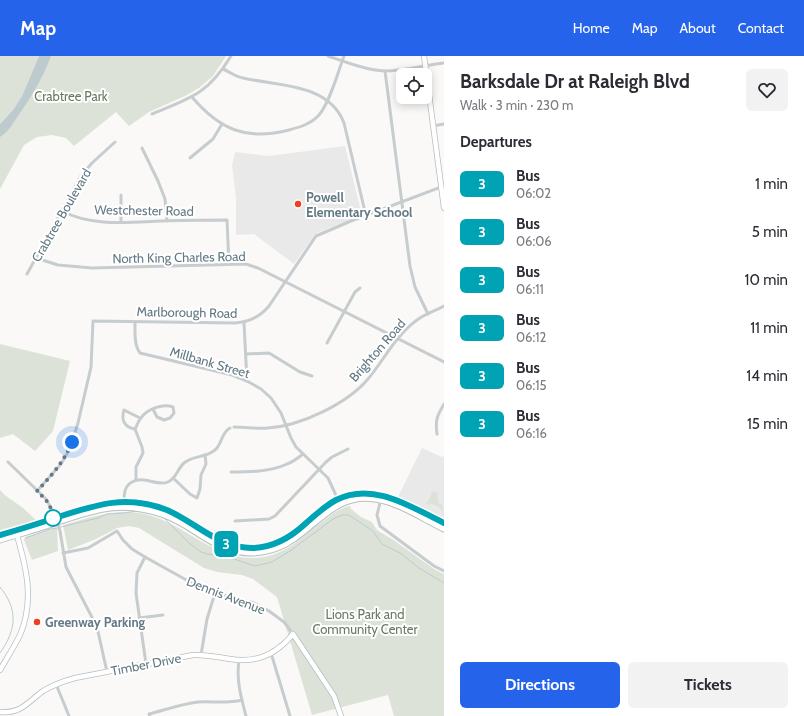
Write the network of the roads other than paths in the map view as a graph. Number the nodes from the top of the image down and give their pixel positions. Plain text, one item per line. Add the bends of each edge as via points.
1 (231, 56) edge
2 (328, 56) edge
3 (344, 56) edge
4 (424, 56) edge
5 (342, 61) junction
6 (444, 63) edge
7 (426, 66) junction
8 (224, 69) junction
9 (385, 71) junction
10 (192, 97) junction
11 (327, 101) junction
12 (152, 114) dead end
13 (222, 124) junction
14 (444, 124) edge
15 (433, 126) junction
16 (114, 142) dead end
17 (142, 148) dead end
18 (190, 158) dead end
19 (443, 186) edge
20 (121, 195) dead end
21 (402, 202) junction
22 (444, 208) edge
23 (62, 211) junction
24 (366, 216) junction
25 (167, 221) junction
26 (122, 222) junction
27 (36, 258) junction
28 (229, 264) junction
29 (27, 274) dead end
30 (285, 282) junction
31 (360, 288) dead end
32 (444, 306) edge
33 (344, 311) junction
34 (428, 314) junction
35 (135, 322) junction
36 (244, 323) junction
37 (398, 339) junction
38 (327, 343) dead end
39 (246, 354) junction
40 (444, 362) edge
41 (312, 376) dead end
42 (248, 381) junction
43 (444, 404) edge
44 (153, 409) junction
45 (140, 418) junction
46 (286, 425) junction
47 (234, 427) dead end
48 (230, 428) dead end
49 (135, 429) junction
50 (437, 434) dead end
51 (348, 448) dead end
52 (303, 454) junction
53 (205, 455) junction
54 (8, 462) dead end
55 (320, 469) junction
56 (231, 472) dead end
57 (173, 478) junction
58 (136, 480) junction
59 (37, 491) junction
60 (381, 497) junction
61 (339, 502) junction
62 (124, 504) junction
63 (57, 520) junction
64 (235, 521) dead end
65 (444, 523) edge
66 (444, 528) edge
67 (16, 533) junction
68 (0, 535) edge
69 (0, 540) edge
70 (63, 553) junction
71 (145, 557) junction
72 (444, 571) edge
73 (215, 593) junction
74 (163, 615) dead end
75 (140, 618) junction
76 (293, 634) junction
77 (271, 653) junction
78 (201, 655) junction
79 (239, 660) junction
80 (146, 664) junction
81 (0, 670) edge
82 (107, 672) junction
83 (56, 684) junction
84 (242, 700) junction
85 (0, 712) edge
86 (149, 715) edge
87 (69, 716) edge
88 (246, 716) edge
89 (290, 716) edge
90 (341, 716) edge

1 - 8 street
2 - 5 street
3 - 5 street
4 - 7 street
5 - 9 street
5 - 11 street
6 - 7 street
7 - 9 street
7 - 15 street
8 - 10 street via 209,85
8 - 11 street via 241,78 296,87
9 - 21 street
10 - 12 street
10 - 13 street via 203,110
11 - 13 street via 323,110 313,120 299,128 258,134 243,132
11 - 24 street via 341,113
13 - 18 street via 213,138
14 - 15 street
15 - 19 street
16 - 23 street, Crabtree Boulevard via 86,168
17 - 25 street via 165,199
19 - 21 street, Marlborough Road
19 - 22 street
20 - 26 street
21 - 24 street, Marlborough Road
21 - 34 street via 410,266 415,287
23 - 26 street, Westchester Road via 71,216
23 - 27 street, Crabtree Boulevard
24 - 30 street, Marlborough Road via 316,236
25 - 26 street, Westchester Road
25 - 28 street, Westchester Road via 227,220
27 - 28 street, North King Charles Road via 58,265 92,268
27 - 29 street, Crabtree Boulevard
28 - 30 street, North King Charles Road via 246,264
30 - 33 street, North King Charles Road
30 - 36 street, Marlborough Road via 264,312
31 - 33 street
32 - 34 street, Brighton Road
33 - 37 street, North King Charles Road
33 - 38 street
34 - 37 street, Brighton Road via 408,328
35 - 36 street, Marlborough Road
35 - 42 street, Millbank Street via 136,342 140,353
35 - 59 street, Marlborough Road via 93,321 91,367 72,442 61,464
36 - 39 street
37 - 40 street, North King Charles Road
37 - 46 street, Brighton Road via 368,380 352,394 320,413
39 - 41 street via 269,353 300,372
39 - 42 street
42 - 46 street, Millbank Street via 270,398 282,413
43 - 50 street via 435,423
44 - 44 street via 168,405 173,407 174,413 164,420 157,417
44 - 45 street
45 - 49 street
45 - 49 street via 124,410 123,420
46 - 47 street, Brighton Road via 268,428
46 - 52 street, Millbank Street via 296,447
48 - 53 street via 216,449
49 - 58 street via 143,453 136,467
51 - 55 street via 332,457
52 - 55 street, Millbank Street
52 - 56 street via 281,466 251,472
53 - 57 street via 183,463
53 - 57 street via 206,464 201,475 197,498
54 - 59 street
55 - 61 street, Millbank Street via 328,478
55 - 64 street via 275,516 269,519
57 - 58 street via 164,483
58 - 62 street via 127,486
59 - 63 street via 46,500
60 - 61 main road via 362,493
60 - 65 main road via 388,497
60 - 66 main road
60 - 72 street via 377,515 380,526
61 - 62 main road via 320,511 290,536 254,548 237,547 222,542 167,510 149,505
62 - 63 main road via 96,504
63 - 67 main road
63 - 70 street
67 - 68 main road
67 - 69 main road
67 - 81 street via 27,575 27,607 20,634
70 - 71 street, Dennis Avenue via 88,548 117,532 132,549
70 - 82 street via 69,574 97,627
71 - 73 street, Dennis Avenue
71 - 75 street via 137,573 136,582
73 - 76 street, Dennis Avenue via 254,603 269,610 284,622
73 - 78 street via 207,619
74 - 75 street
75 - 80 street
76 - 77 street, Timber Drive
76 - 90 street, Dennis Avenue via 334,696
77 - 79 street, Timber Drive
77 - 89 street
78 - 79 street, Timber Drive
78 - 80 street, Timber Drive
79 - 84 street via 238,686
80 - 82 street, Timber Drive
82 - 83 street, Timber Drive
83 - 85 street, Timber Drive via 21,708 12,712
83 - 87 street
84 - 86 street via 227,703 188,703
84 - 88 street

